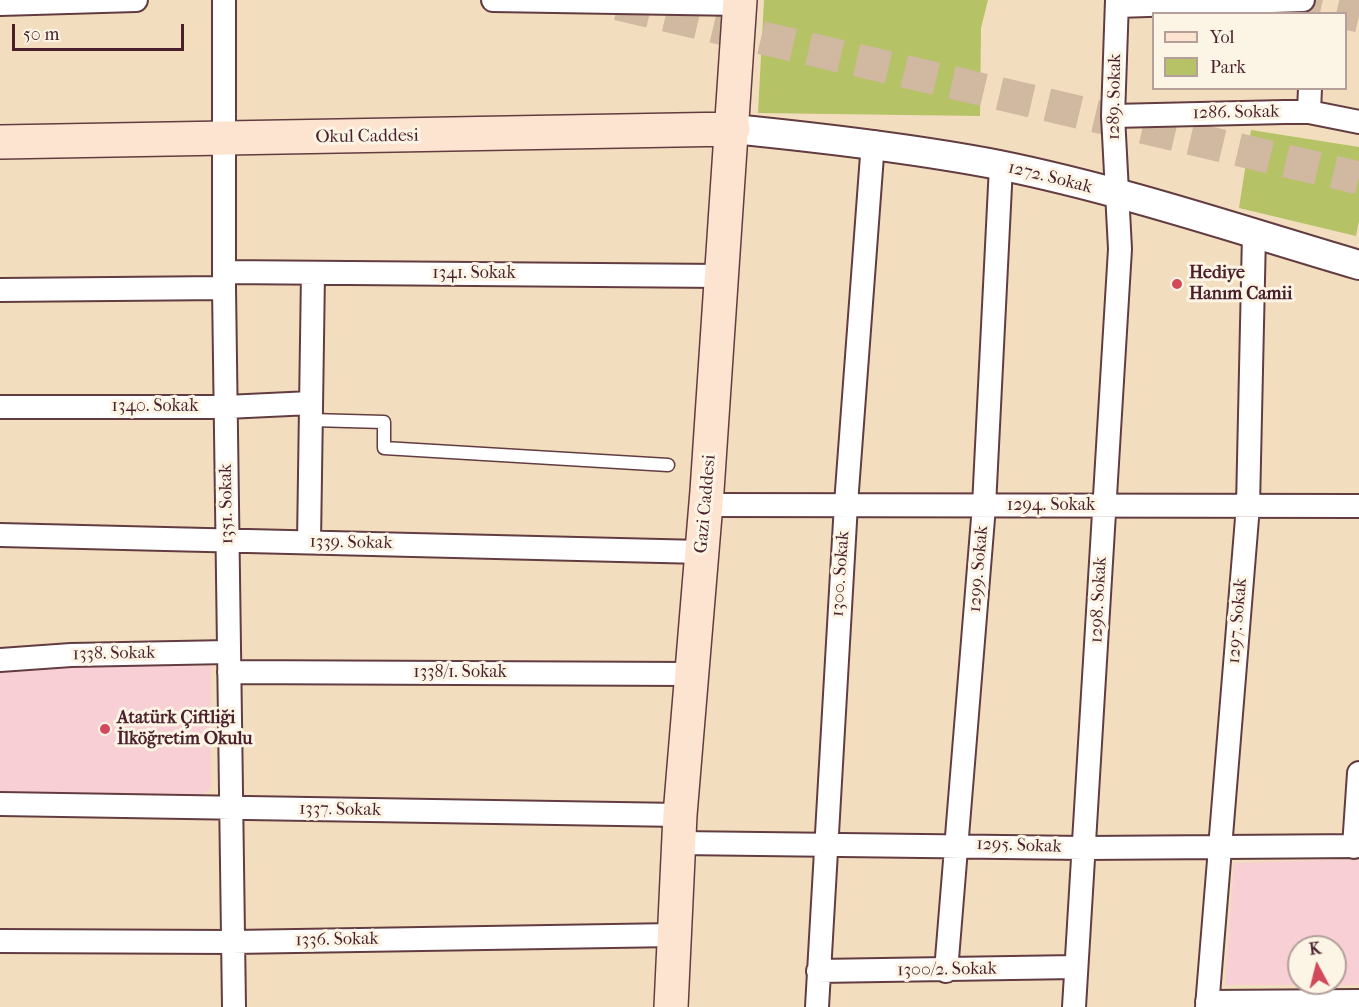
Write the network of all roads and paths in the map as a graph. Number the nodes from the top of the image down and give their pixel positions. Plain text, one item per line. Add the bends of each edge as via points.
1 (136, 0) edge
2 (224, 0) edge
3 (493, 0) edge
4 (1303, 0) edge
5 (740, 2) edge
6 (1117, 3) edge
7 (0, 4) edge
8 (1310, 90) edge
9 (1309, 112) junction
10 (1113, 116) junction
11 (1359, 122) edge
12 (734, 129) junction
13 (224, 140) junction
14 (0, 142) edge
15 (873, 142) junction
16 (1001, 166) junction
17 (1116, 194) junction
18 (1254, 234) junction
19 (1359, 265) edge
20 (313, 273) junction
21 (723, 276) junction
22 (224, 280) junction
23 (0, 290) edge
24 (0, 407) edge
25 (226, 407) junction
26 (311, 411) junction
27 (668, 465) dead end
28 (846, 504) junction
29 (706, 505) junction
30 (984, 506) junction
31 (1104, 506) junction
32 (1248, 506) junction
33 (1359, 506) edge
34 (0, 535) edge
35 (228, 539) junction
36 (309, 542) junction
37 (702, 552) junction
38 (0, 660) edge
39 (229, 662) junction
40 (690, 674) junction
41 (1359, 773) edge
42 (0, 804) edge
43 (231, 808) junction
44 (679, 829) junction
45 (825, 844) junction
46 (955, 845) junction
47 (1357, 846) edge
48 (1084, 848) junction
49 (1219, 849) junction
50 (675, 935) junction
51 (0, 941) edge
52 (233, 942) junction
53 (1076, 967) junction
54 (818, 971) junction
55 (946, 971) junction
56 (1350, 1003) edge
57 (1207, 1005) edge
58 (234, 1007) edge
59 (671, 1007) edge
60 (817, 1007) edge
61 (1074, 1007) edge

1 - 7 street
2 - 13 street, 1351. Sokak
3 - 5 street
4 - 6 street
5 - 12 main road, Gazi Caddesi
6 - 10 street, 1289. Sokak
8 - 9 street
9 - 10 street, 1286. Sokak
9 - 11 street, 1286. Sokak
10 - 17 street, 1289. Sokak
12 - 13 main road, Okul Caddesi
12 - 15 street, 1272. Sokak
12 - 21 main road, Gazi Caddesi
13 - 14 main road, Okul Caddesi
13 - 22 street, 1351. Sokak
15 - 16 street, 1272. Sokak
15 - 28 street, 1300. Sokak
16 - 17 street, 1272. Sokak
16 - 30 street, 1299. Sokak
17 - 18 street, 1272. Sokak
17 - 31 street, 1298. Sokak via 1120,249
18 - 19 street, 1272. Sokak
18 - 32 street, 1297. Sokak
20 - 21 street, 1341. Sokak
20 - 22 street, 1341. Sokak
20 - 26 street
21 - 29 main road, Gazi Caddesi
22 - 23 street, 1341. Sokak
22 - 25 street, 1351. Sokak
24 - 25 street, 1340. Sokak
25 - 26 street, 1340. Sokak
25 - 35 street, 1351. Sokak
26 - 27 lane via 384,422 384,448
26 - 36 street
28 - 29 street, 1294. Sokak
28 - 30 street, 1294. Sokak
28 - 45 street, 1300. Sokak
29 - 37 main road, Gazi Caddesi
30 - 31 street, 1294. Sokak
30 - 46 street, 1299. Sokak
31 - 32 street, 1294. Sokak
31 - 48 street, 1298. Sokak
32 - 33 street, 1294. Sokak
32 - 49 street, 1297. Sokak
34 - 35 street, 1339. Sokak
35 - 36 street, 1339. Sokak
35 - 39 street, 1351. Sokak
36 - 37 street, 1339. Sokak
37 - 40 main road, Gazi Caddesi
38 - 39 street, 1338. Sokak via 71,655
39 - 40 street, 1338/1. Sokak
39 - 43 street, 1351. Sokak
40 - 44 main road, Gazi Caddesi
41 - 47 street
42 - 43 street, 1337. Sokak
43 - 44 street, 1337. Sokak
43 - 52 street, 1351. Sokak
44 - 45 street, 1295. Sokak
44 - 50 main road, Gazi Caddesi
45 - 46 street, 1295. Sokak
45 - 54 street, 1300. Sokak
46 - 48 street, 1295. Sokak
46 - 55 street, 1299. Sokak
47 - 49 street, 1295. Sokak
48 - 49 street, 1295. Sokak
48 - 53 street, 1298. Sokak
49 - 57 street, 1297. Sokak
50 - 52 street, 1336. Sokak
50 - 59 main road, Gazi Caddesi
51 - 52 street, 1336. Sokak
52 - 58 street, 1351. Sokak
53 - 55 street, 1300/2. Sokak
53 - 61 street, 1298. Sokak
54 - 55 street, 1300/2. Sokak
54 - 60 street, 1300. Sokak
56 - 57 street

